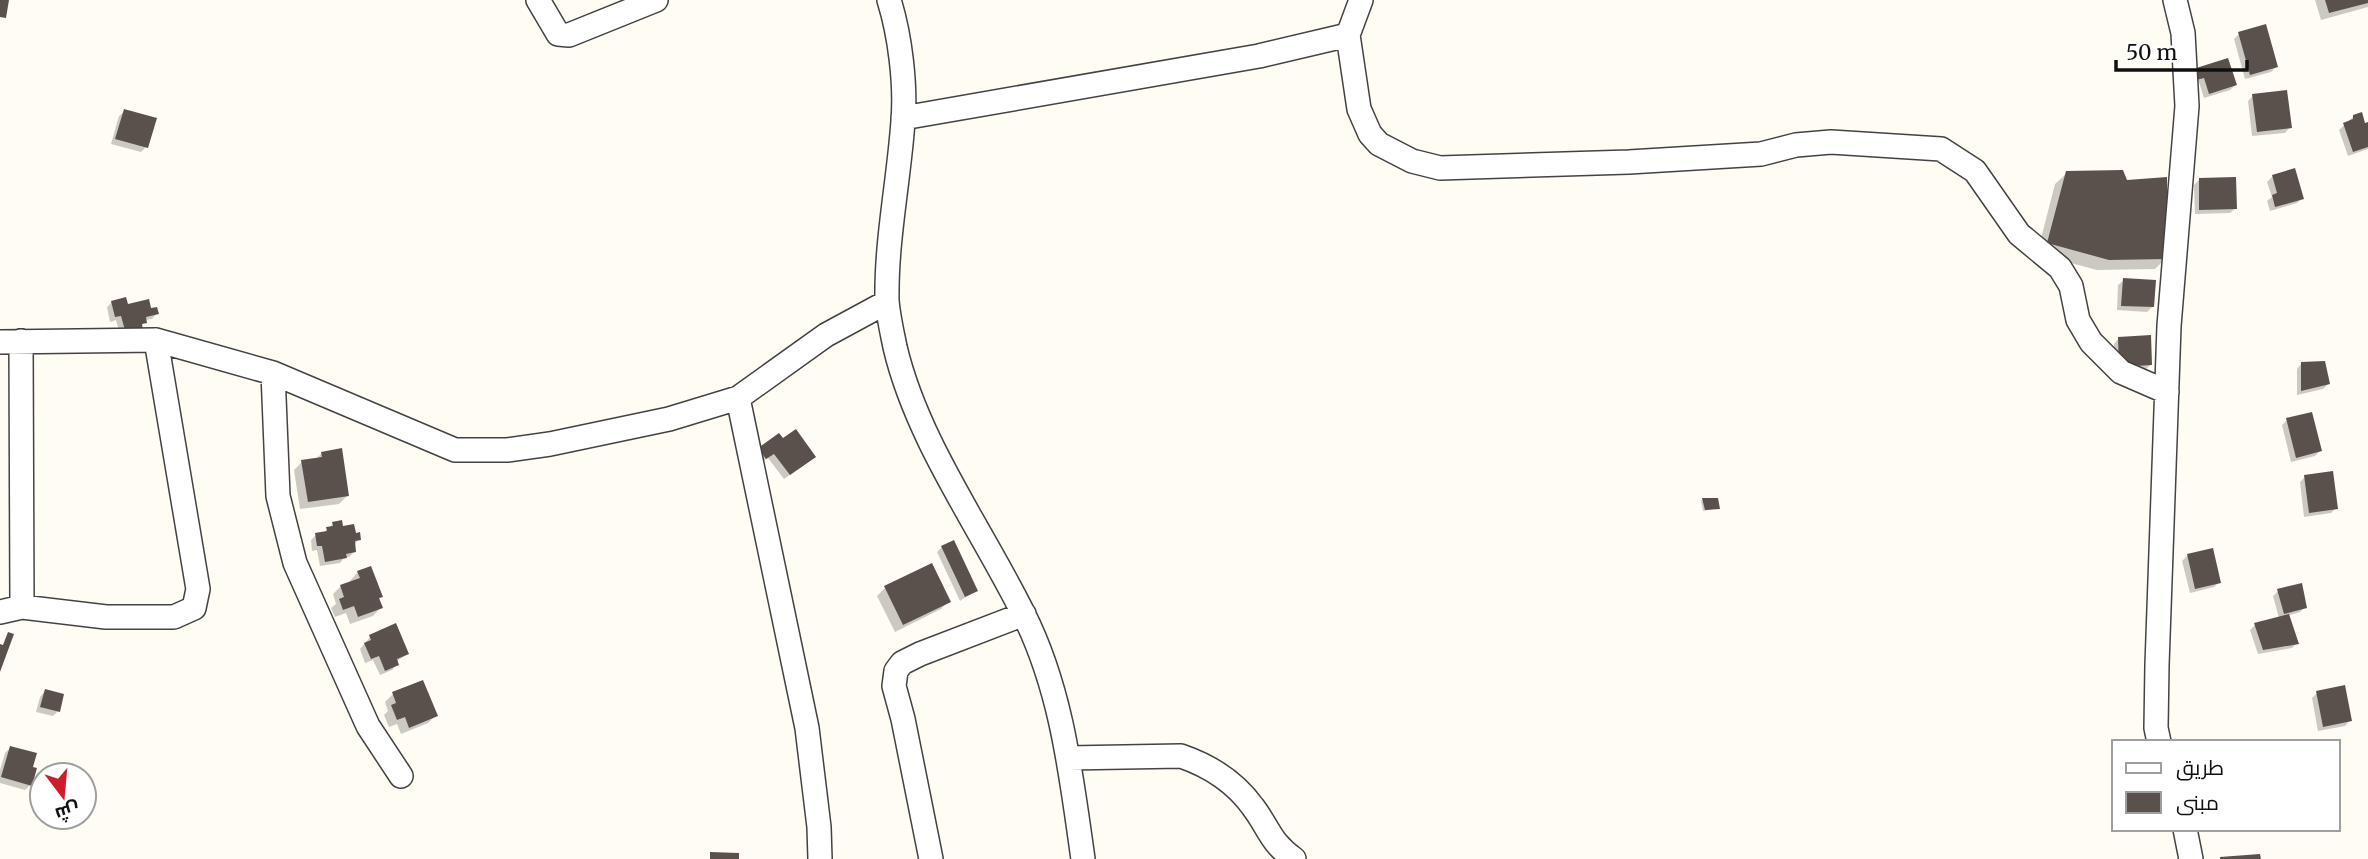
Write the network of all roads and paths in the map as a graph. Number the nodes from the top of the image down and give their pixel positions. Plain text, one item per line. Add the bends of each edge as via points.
1 (538, 0) edge
2 (656, 0) edge
3 (889, 0) edge
4 (1361, 0) edge
5 (2175, 0) edge
6 (1348, 35) junction
7 (904, 118) junction
8 (887, 302) junction
9 (156, 340) junction
10 (11, 342) edge
11 (274, 373) junction
12 (2167, 392) junction
13 (738, 398) junction
14 (11, 609) edge
15 (1024, 614) junction
16 (2159, 740) edge
17 (1068, 758) junction
18 (401, 776) dead end
19 (2185, 831) edge
20 (820, 859) edge
21 (931, 859) edge
22 (1083, 859) edge
23 (1294, 859) edge
24 (2191, 859) edge

1 - 2 street via 558,34 569,35
3 - 7 street
4 - 6 street
5 - 12 street via 2183,33 2187,106
6 - 7 street via 1259,56
6 - 12 street via 1359,108 1370,134 1379,144 1412,161 1440,168 1761,154 1830,142 1941,149 1975,171 2020,234 2060,268 2091,342 2121,372
7 - 8 street
8 - 13 street via 826,335
8 - 15 street via 913,404
9 - 10 street
9 - 11 street
9 - 14 street via 198,589 194,608 174,617
10 - 14 street
11 - 13 street via 454,450 550,444 669,419
11 - 18 street via 278,496 295,563 368,726
12 - 16 street
13 - 20 street via 807,728
15 - 17 street via 1055,695
15 - 21 street via 920,654 896,671 894,686
17 - 22 street
17 - 23 street via 1181,756 1197,761 1232,783 1272,839
19 - 24 street

